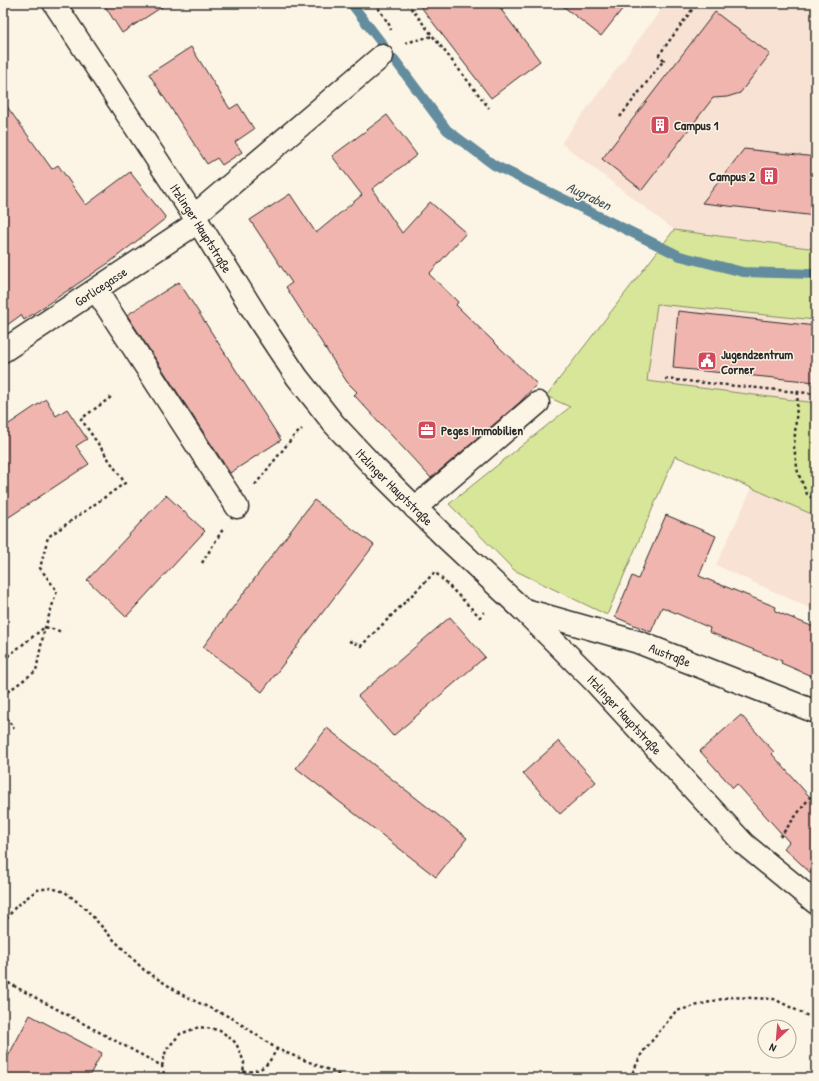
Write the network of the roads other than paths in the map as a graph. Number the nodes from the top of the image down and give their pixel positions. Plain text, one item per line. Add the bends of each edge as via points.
1 (54, 3) edge
2 (390, 50) road end
3 (196, 219) junction
4 (96, 290) junction
5 (3, 351) edge
6 (538, 403) dead end
7 (237, 507) road end
8 (416, 508) junction
9 (521, 608) junction
10 (816, 712) edge
11 (816, 903) edge

1 - 3 street, Itzlinger Hauptstraße
2 - 3 street, Gorlicegasse
3 - 4 street, Gorlicegasse
3 - 8 street, Itzlinger Hauptstraße via 298,377 334,424
4 - 5 street, Gorlicegasse
4 - 7 street
6 - 8 street
8 - 9 street, Itzlinger Hauptstraße
9 - 10 street, Austraße via 638,642
9 - 11 street, Itzlinger Hauptstraße via 595,682 744,844

